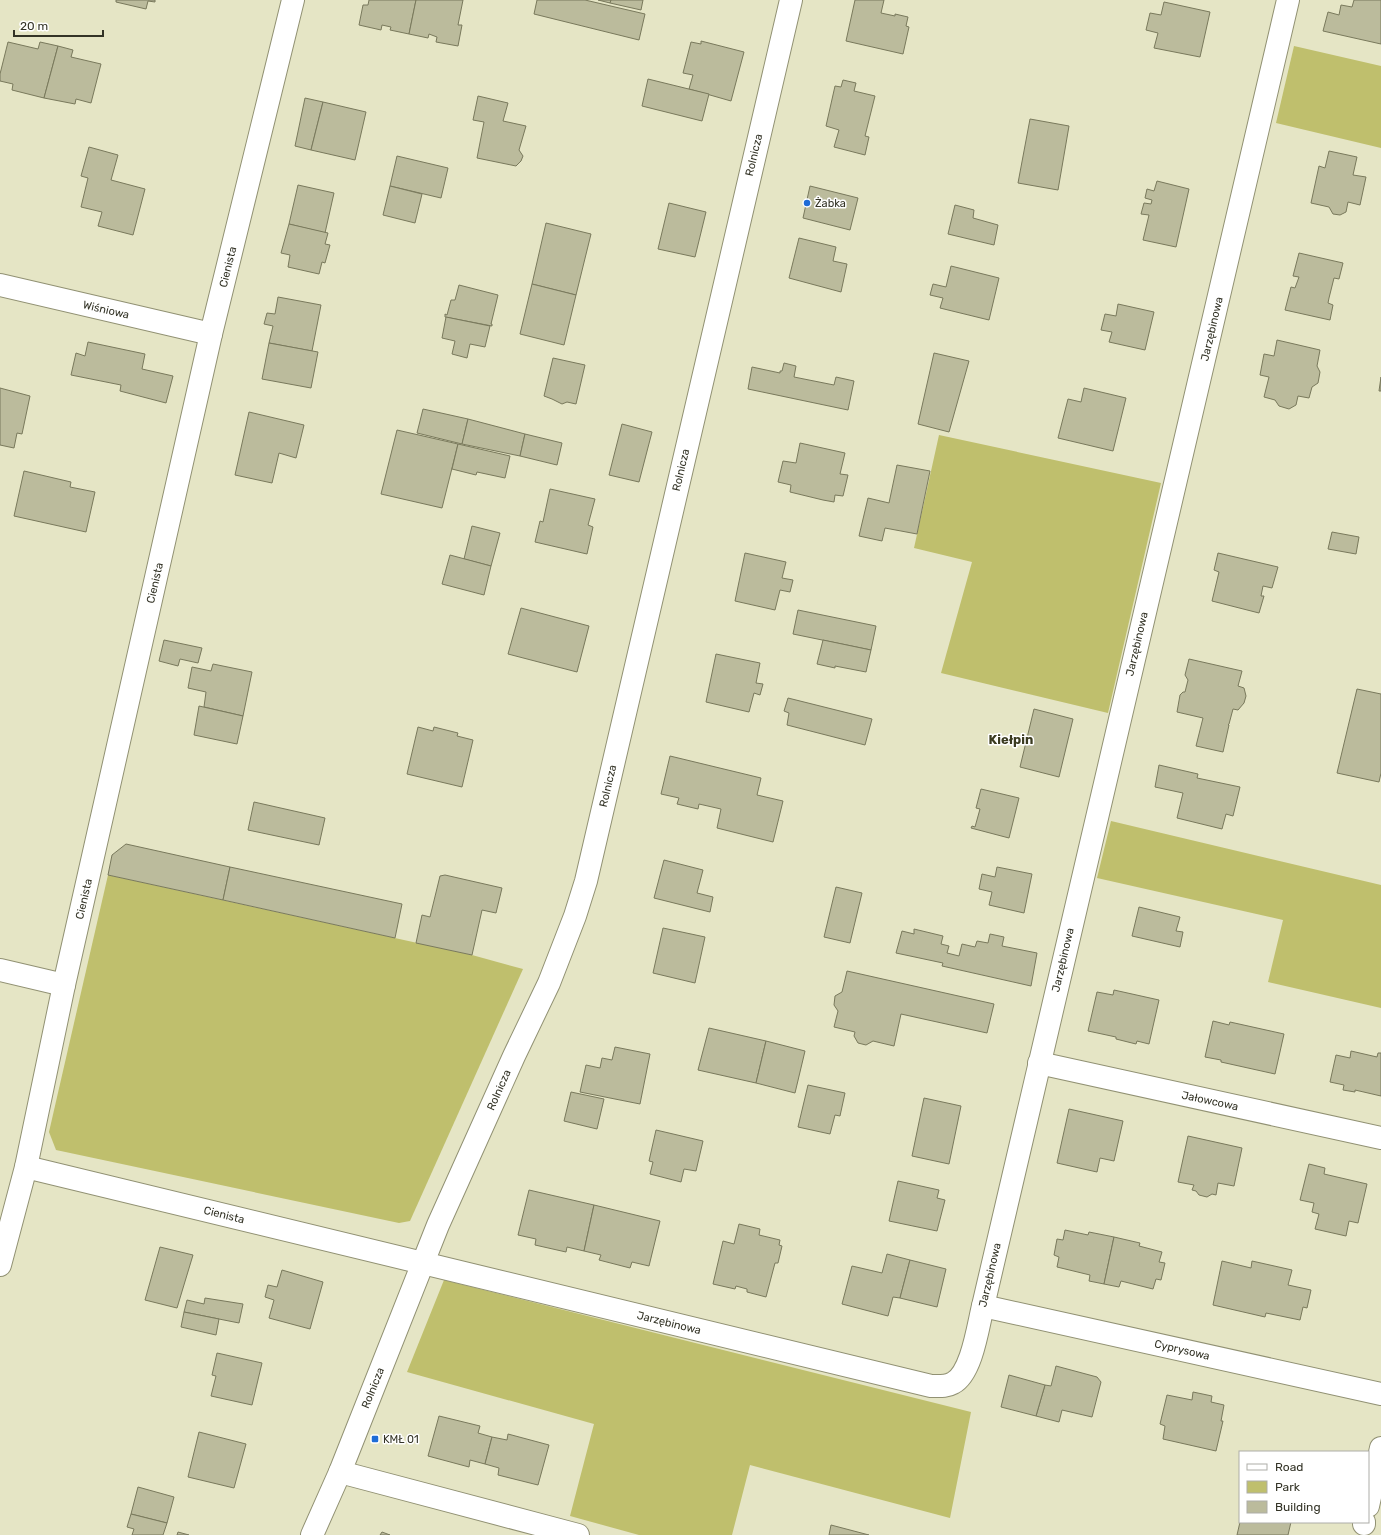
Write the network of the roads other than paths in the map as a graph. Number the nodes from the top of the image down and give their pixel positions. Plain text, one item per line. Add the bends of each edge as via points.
1 (293, 0) edge
2 (790, 0) edge
3 (1288, 0) edge
4 (0, 285) edge
5 (211, 334) junction
6 (0, 970) edge
7 (64, 985) junction
8 (1039, 1063) junction
9 (1381, 1138) edge
10 (26, 1167) junction
11 (423, 1263) junction
12 (0, 1265) edge
13 (983, 1306) junction
14 (1381, 1394) edge
15 (1381, 1448) edge
16 (340, 1472) junction
17 (1369, 1503) edge
18 (312, 1535) edge
19 (578, 1535) edge

1 - 5 street, Cienista
2 - 11 street, Rolnicza via 576,916 549,983 444,1211
3 - 8 street, Jarzębinowa
4 - 5 street, Wiśniowa
5 - 7 street, Cienista
6 - 7 street
7 - 10 street, Cienista
8 - 9 street, Jałowcowa
8 - 13 street, Jarzębinowa
10 - 11 street, Cienista
10 - 12 street, Cienista
11 - 13 street, Jarzębinowa via 931,1386 944,1386 960,1378 968,1363
11 - 16 street, Rolnicza
13 - 14 street, Cyprysowa
15 - 17 street
16 - 18 street, Rolnicza
16 - 19 street

